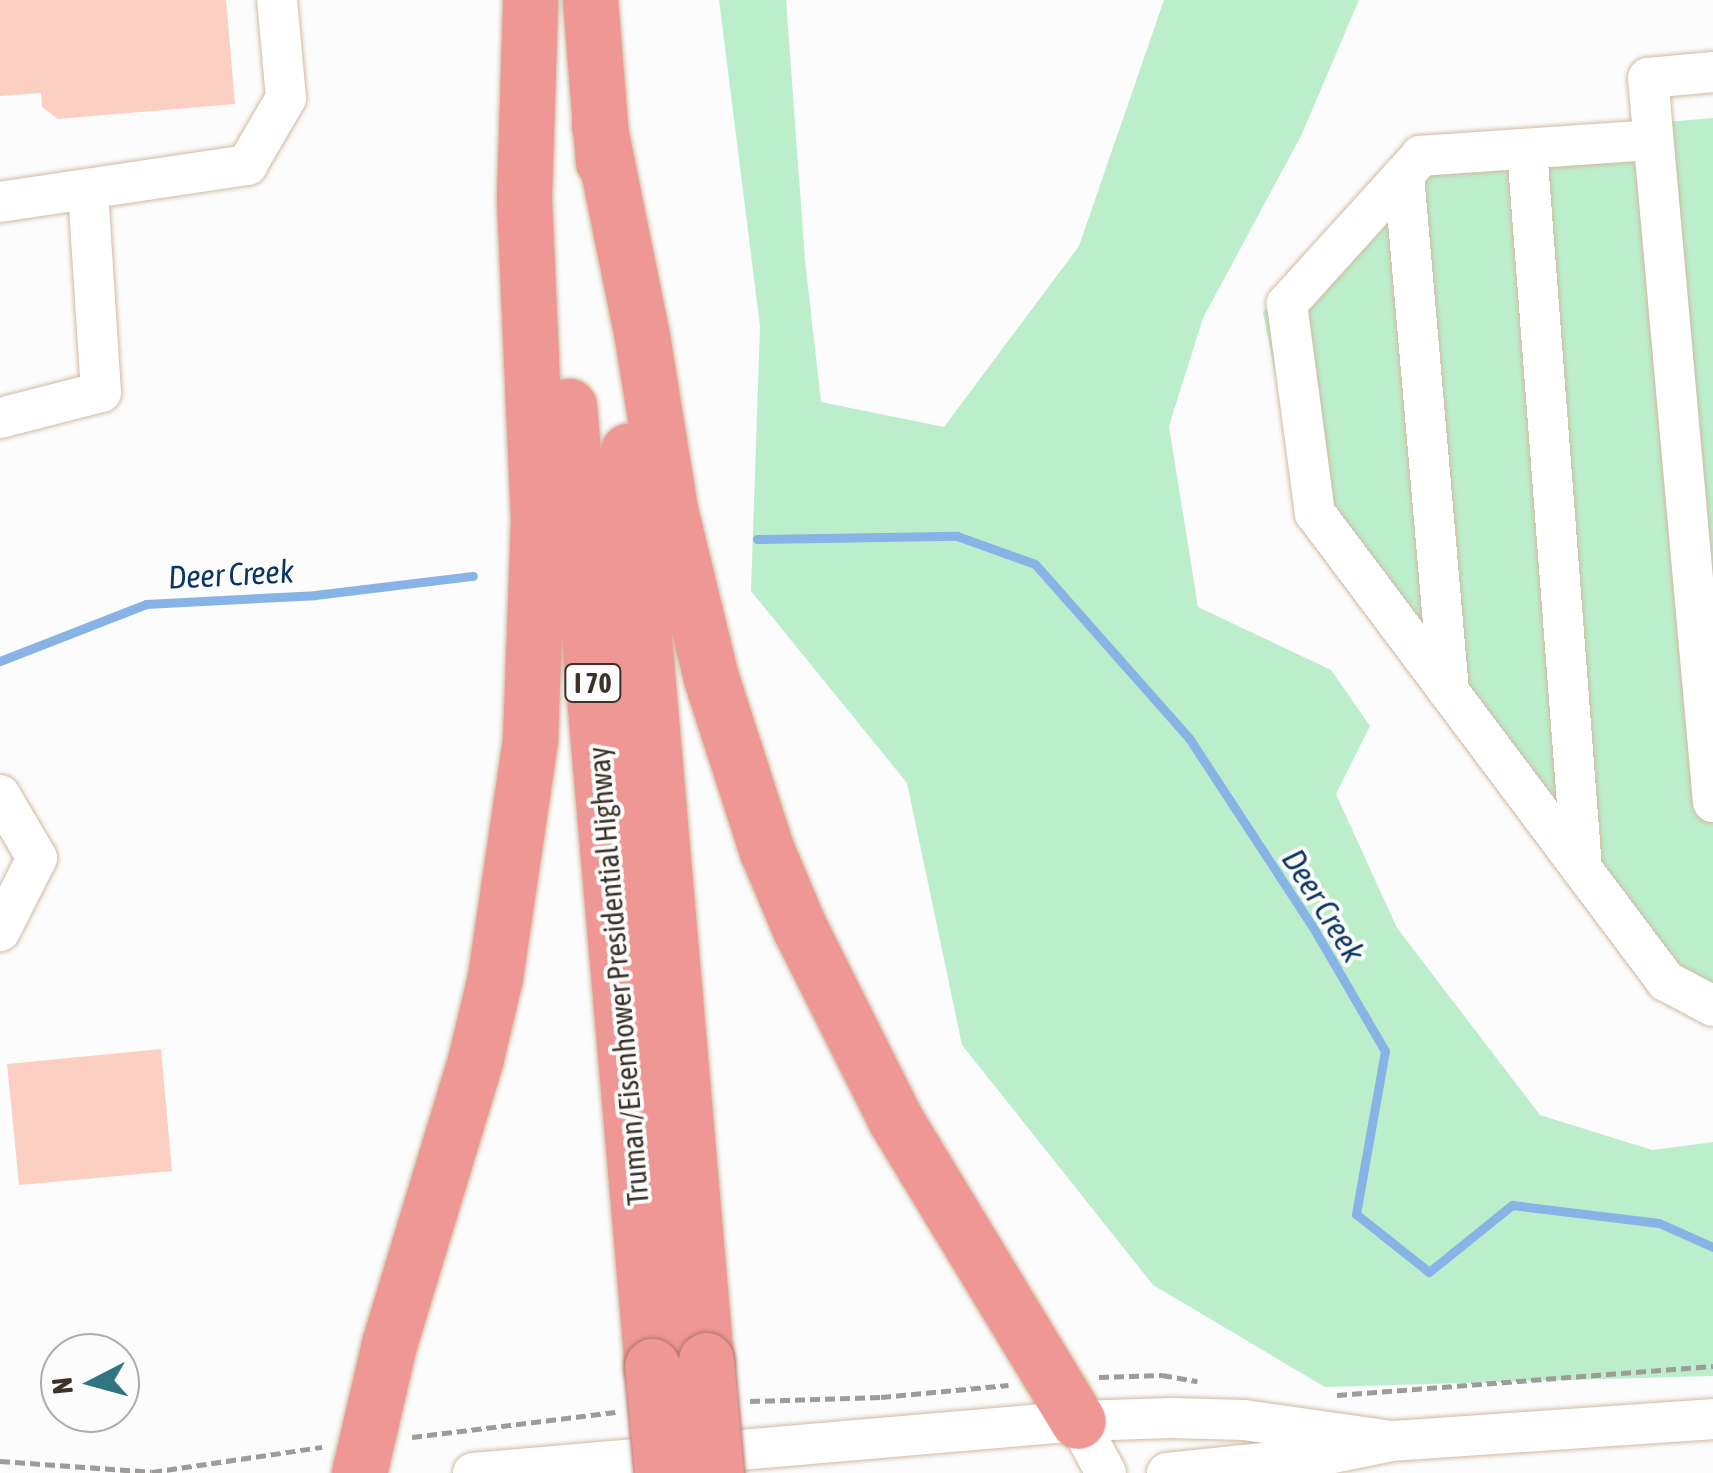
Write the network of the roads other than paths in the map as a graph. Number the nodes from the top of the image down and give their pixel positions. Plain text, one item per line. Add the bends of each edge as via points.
1 (276, 0) edge
2 (532, 0) edge
3 (590, 0) edge
4 (1713, 72) edge
5 (599, 125) junction
6 (1654, 140) junction
7 (1527, 149) junction
8 (1404, 175) junction
9 (88, 189) junction
10 (0, 202) edge
11 (0, 418) edge
12 (1449, 692) junction
13 (2, 798) edge
14 (1713, 802) edge
15 (1582, 868) junction
16 (0, 931) edge
17 (1713, 1006) edge
18 (1713, 1419) edge
19 (1078, 1421) junction
20 (1392, 1441) junction
21 (359, 1473) edge
22 (473, 1473) edge
23 (662, 1473) edge
24 (716, 1473) edge
25 (1106, 1473) edge
26 (1167, 1473) edge

1 - 9 street via 286,98 248,166
2 - 21 highway via 524,196 538,520 530,738 495,977 389,1344
2 - 23 highway, Truman/Eisenhower Presidential Highway / I 70, bridge
3 - 5 highway, Truman/Eisenhower Presidential Highway / I 70
4 - 6 street via 1648,78
5 - 19 highway via 670,510 711,678 767,851 895,1119
5 - 24 highway, Truman/Eisenhower Presidential Highway / I 70, bridge
6 - 7 street
6 - 14 street
7 - 8 street via 1420,156
7 - 15 street
8 - 12 street
8 - 12 street via 1287,304 1315,513
9 - 10 street
9 - 11 street via 102,392
12 - 15 street
13 - 16 street via 37,858
15 - 17 street via 1666,981
18 - 20 street
19 - 20 street via 1244,1420
19 - 22 street
19 - 25 street
20 - 26 street via 1309,1458

